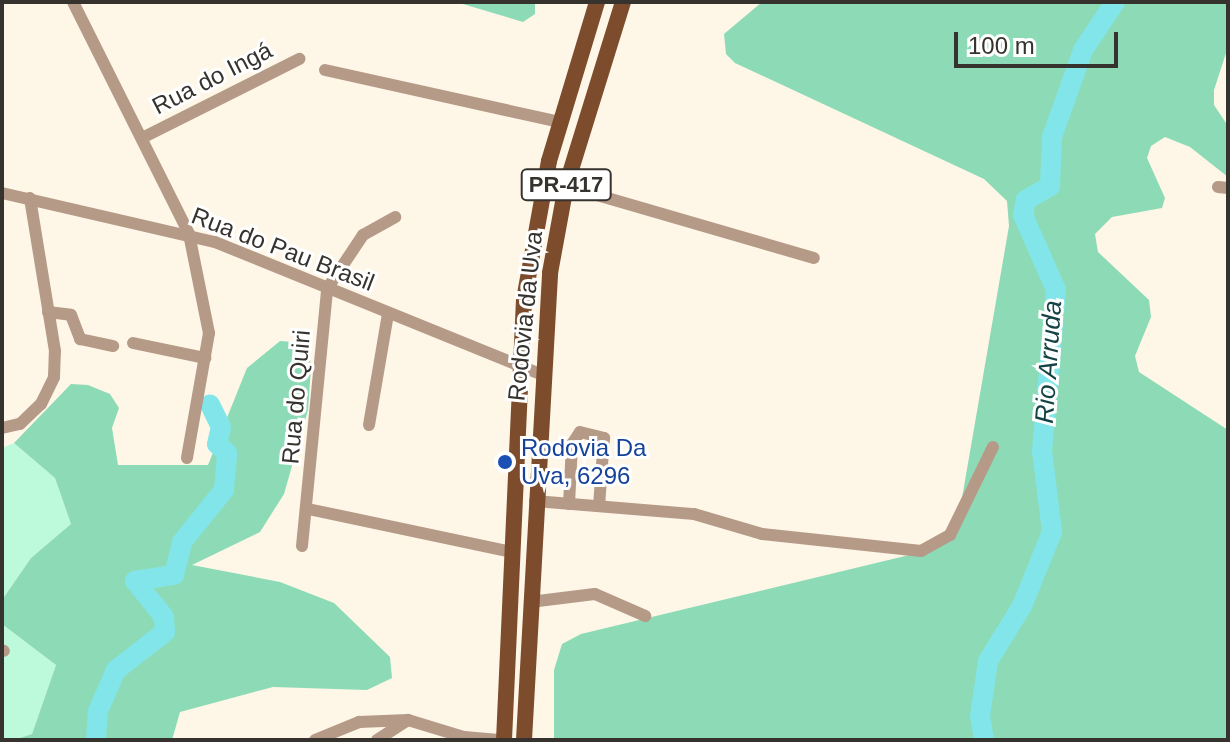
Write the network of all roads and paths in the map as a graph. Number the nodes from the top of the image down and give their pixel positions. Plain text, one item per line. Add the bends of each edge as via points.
1 (73, 2) edge
2 (597, 2) edge
3 (623, 2) edge
4 (299, 59) dead end
5 (325, 70) dead end
6 (559, 122) junction
7 (144, 137) junction
8 (566, 186) junction
9 (2, 193) edge
10 (30, 198) junction
11 (395, 217) dead end
12 (189, 234) junction
13 (814, 258) dead end
14 (327, 289) junction
15 (48, 312) junction
16 (388, 314) junction
17 (133, 343) dead end
18 (113, 346) dead end
19 (205, 358) junction
20 (520, 367) junction
21 (540, 374) junction
22 (369, 425) dead end
23 (2, 428) edge
24 (993, 447) dead end
25 (187, 458) dead end
26 (535, 501) junction
27 (569, 504) junction
28 (599, 506) junction
29 (308, 509) junction
30 (302, 546) dead end
31 (512, 552) junction
32 (530, 602) junction
33 (645, 616) dead end
34 (408, 720) junction
35 (315, 740) edge
36 (377, 740) edge
37 (501, 740) edge
38 (524, 740) edge

1 - 7 street
2 - 6 main road, Rodovia da Uva / PR-417
3 - 8 main road, Rodovia da Uva / PR-417
4 - 7 street, Rua do Ingá
5 - 6 street
6 - 20 main road, Rodovia da Uva / PR-417 via 534,232
7 - 12 street
8 - 13 street
8 - 21 main road, Rodovia da Uva / PR-417
9 - 10 street, Rua do Pau Brasil
10 - 12 street, Rua do Pau Brasil
10 - 15 street
11 - 14 street via 363,235
12 - 14 street, Rua do Pau Brasil
12 - 19 street via 209,333
14 - 16 street, Rua do Pau Brasil
14 - 29 street, Rua do Quiri
15 - 18 street via 71,315 80,339
15 - 23 street via 54,377 41,404 20,424
16 - 20 street, Rua do Pau Brasil
16 - 22 street
17 - 19 street
19 - 25 street
20 - 21 street, Rua do Pau Brasil
20 - 31 main road, Rodovia da Uva / PR-417
21 - 26 main road, Rodovia da Uva / PR-417
24 - 28 street via 950,535 921,551 762,534 694,514
26 - 27 street
26 - 32 main road, Rodovia da Uva / PR-417
27 - 28 street
27 - 28 street via 572,444 580,432 604,438
29 - 30 street, Rua do Quiri
29 - 31 street
31 - 37 main road, Rodovia da Uva / PR-417
32 - 33 street via 595,594
32 - 38 main road, Rodovia da Uva / PR-417
34 - 35 street via 359,722
34 - 36 street
34 - 37 street via 464,737

